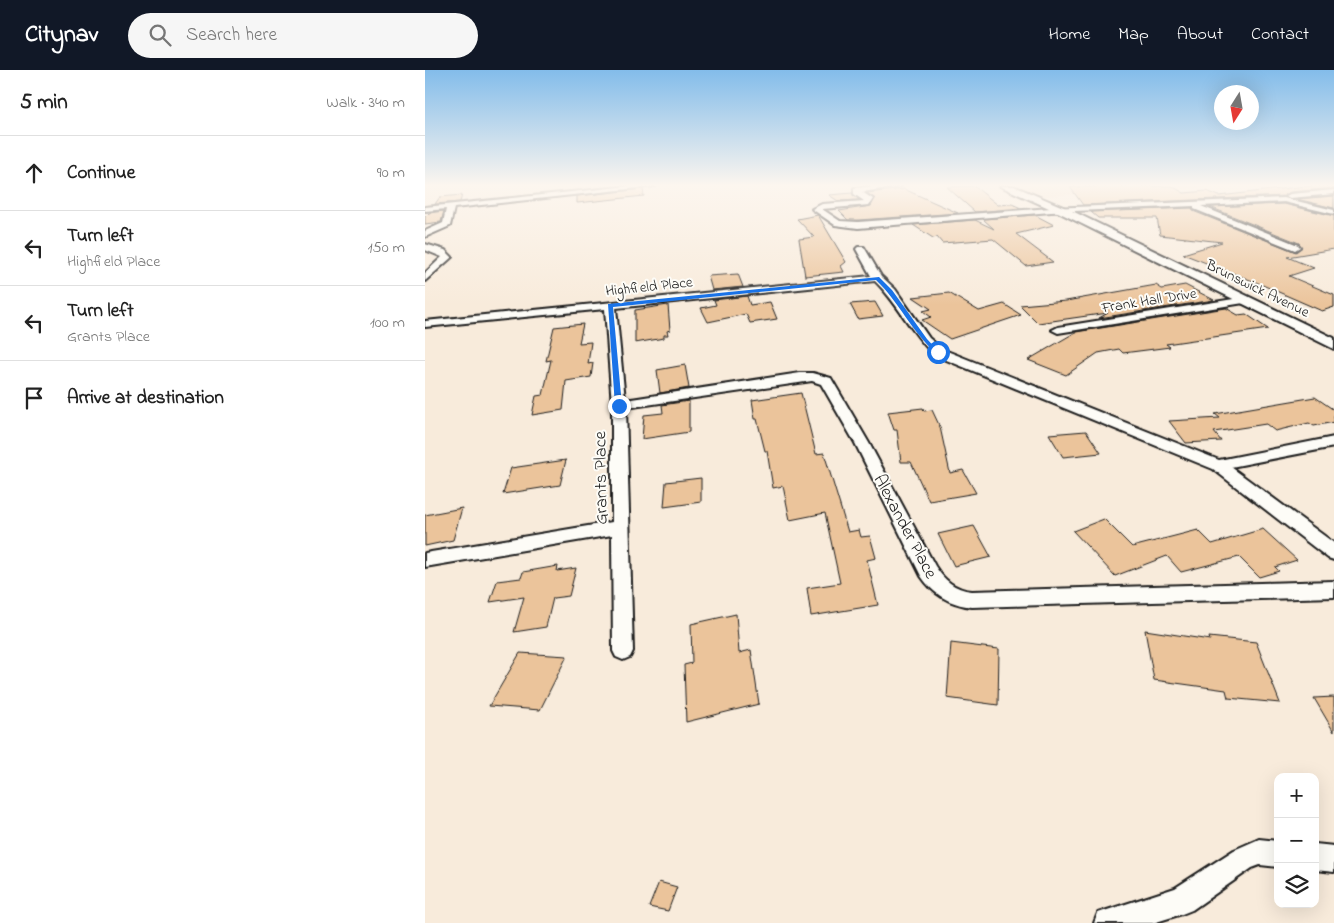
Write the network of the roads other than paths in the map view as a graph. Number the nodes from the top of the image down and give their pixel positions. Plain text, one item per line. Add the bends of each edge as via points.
1 (443, 226) edge
2 (1093, 226) edge
3 (1244, 226) edge
4 (425, 234) edge
5 (425, 247) edge
6 (1295, 247) dead end
7 (861, 249) dead end
8 (425, 278) edge
9 (877, 278) junction
10 (1246, 300) junction
11 (610, 305) junction
12 (425, 324) edge
13 (1058, 330) dead end
14 (1334, 344) edge
15 (619, 406) junction
16 (1334, 442) edge
17 (1218, 465) junction
18 (621, 527) junction
19 (1334, 553) edge
20 (425, 560) edge
21 (1334, 589) edge
22 (623, 651) dead end
23 (1274, 854) edge
24 (1319, 857) edge
25 (1334, 859) edge
26 (1108, 923) edge

1 - 4 street
2 - 10 main road, Brunswick Avenue
3 - 6 street
5 - 8 street via 447,257
7 - 9 street
9 - 11 street, Highfield Place
9 - 17 street via 891,291 925,340 938,352
10 - 13 street, Frank Hall Drive
10 - 14 main road, Brunswick Avenue
11 - 12 street, Highfield Place
11 - 15 street, Grants Place
15 - 18 street, Grants Place
15 - 21 street, Alexander Place via 800,377 826,381 928,571 936,583 958,597 1021,599
16 - 17 street
17 - 19 street
18 - 20 street
18 - 22 street, Grants Place
23 - 26 street via 1259,852 1251,855 1182,900
24 - 25 street

